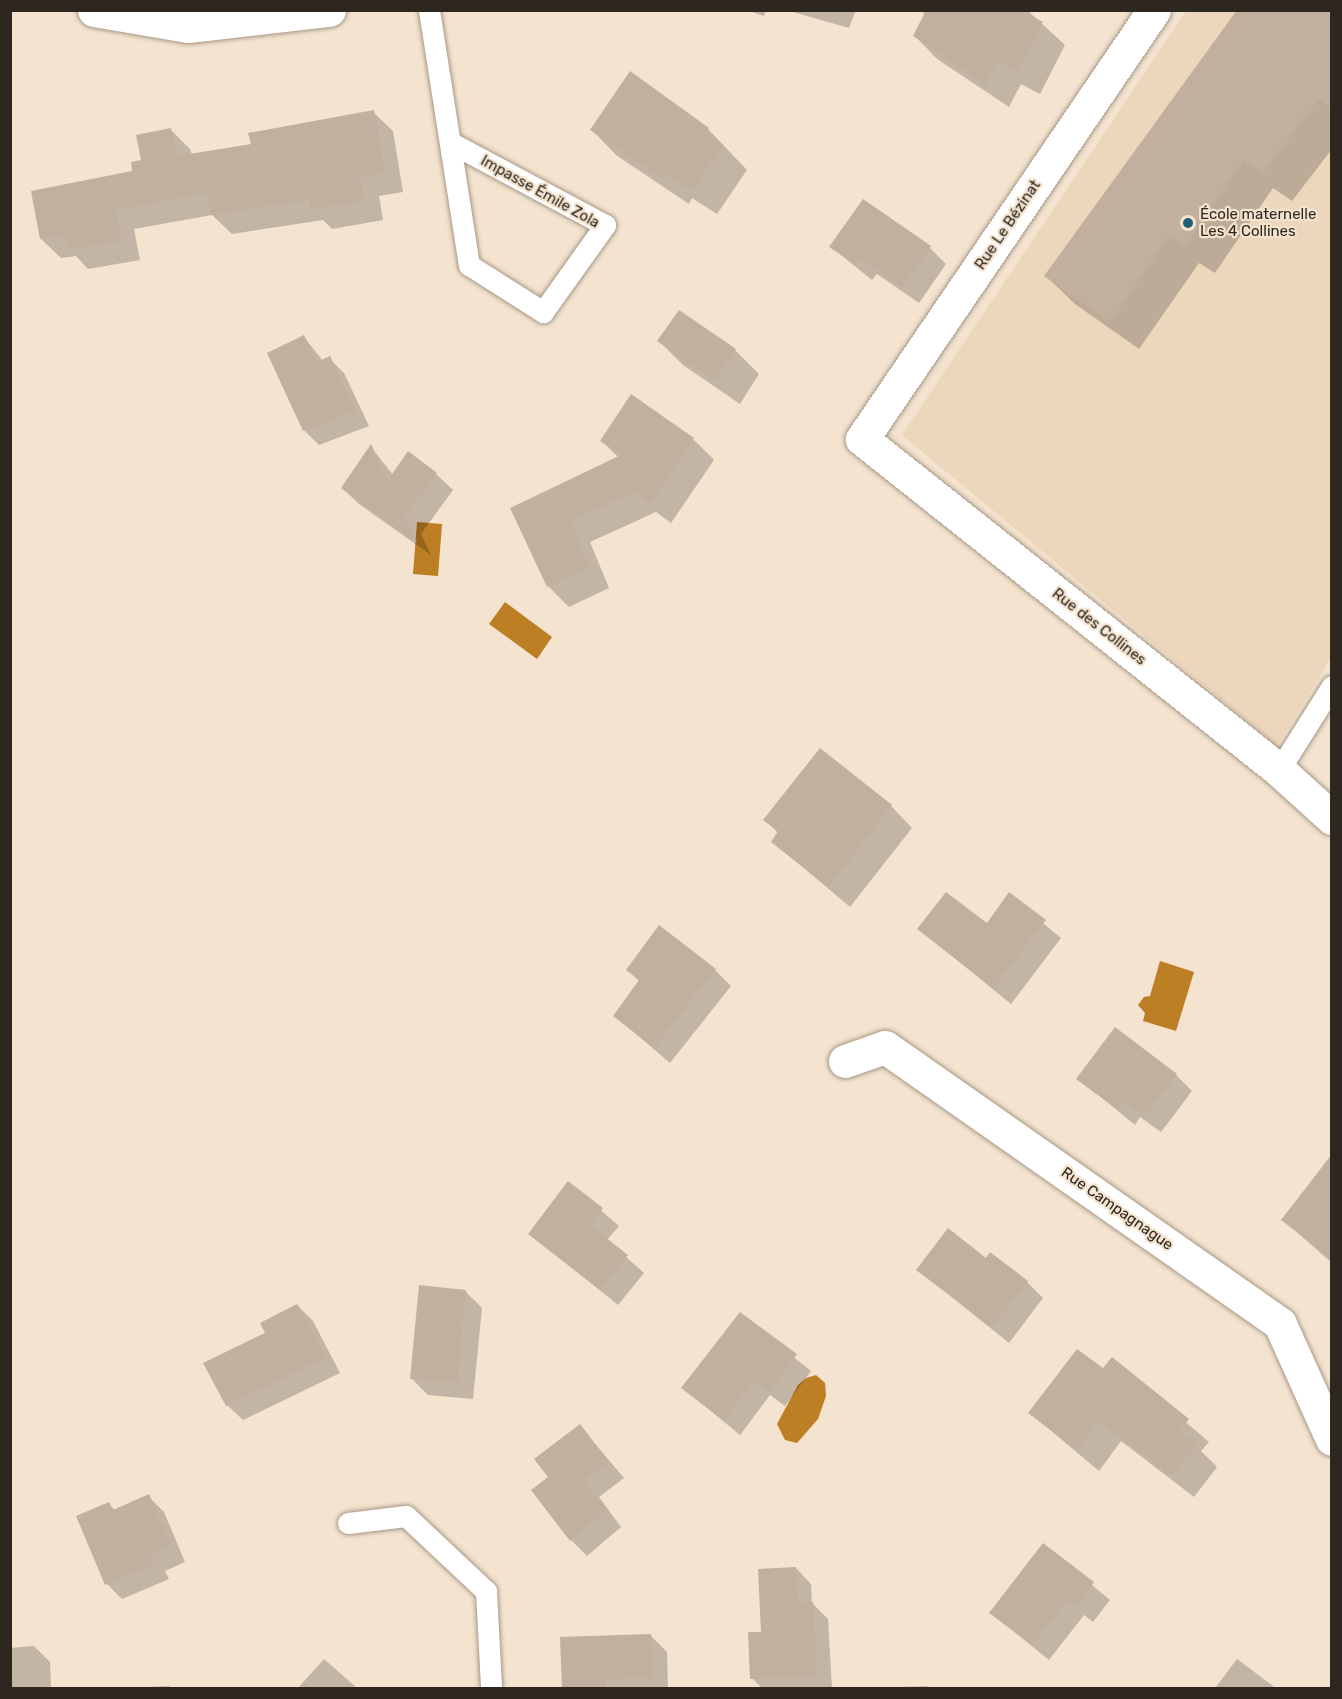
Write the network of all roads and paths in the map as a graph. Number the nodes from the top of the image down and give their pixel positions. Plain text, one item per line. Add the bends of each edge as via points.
1 (94, 10) edge
2 (329, 10) edge
3 (429, 10) edge
4 (1154, 11) edge
5 (453, 144) junction
6 (862, 439) joint
7 (1332, 686) edge
8 (1279, 770) junction
9 (1332, 818) edge
10 (845, 1061) dead end
11 (1332, 1439) edge
12 (348, 1523) dead end
13 (491, 1689) edge

1 - 2 street via 188,26
3 - 5 lane, Impasse Émile Zola
4 - 6 street, Rue Le Bézinat
5 - 5 lane, Impasse Émile Zola via 469,265 543,312 605,225
6 - 8 street, Rue des Collines
7 - 8 lane
8 - 9 street, Rue des Collines
10 - 11 street, Rue Campagnague via 885,1047 1280,1324
12 - 13 lane via 406,1516 486,1592

